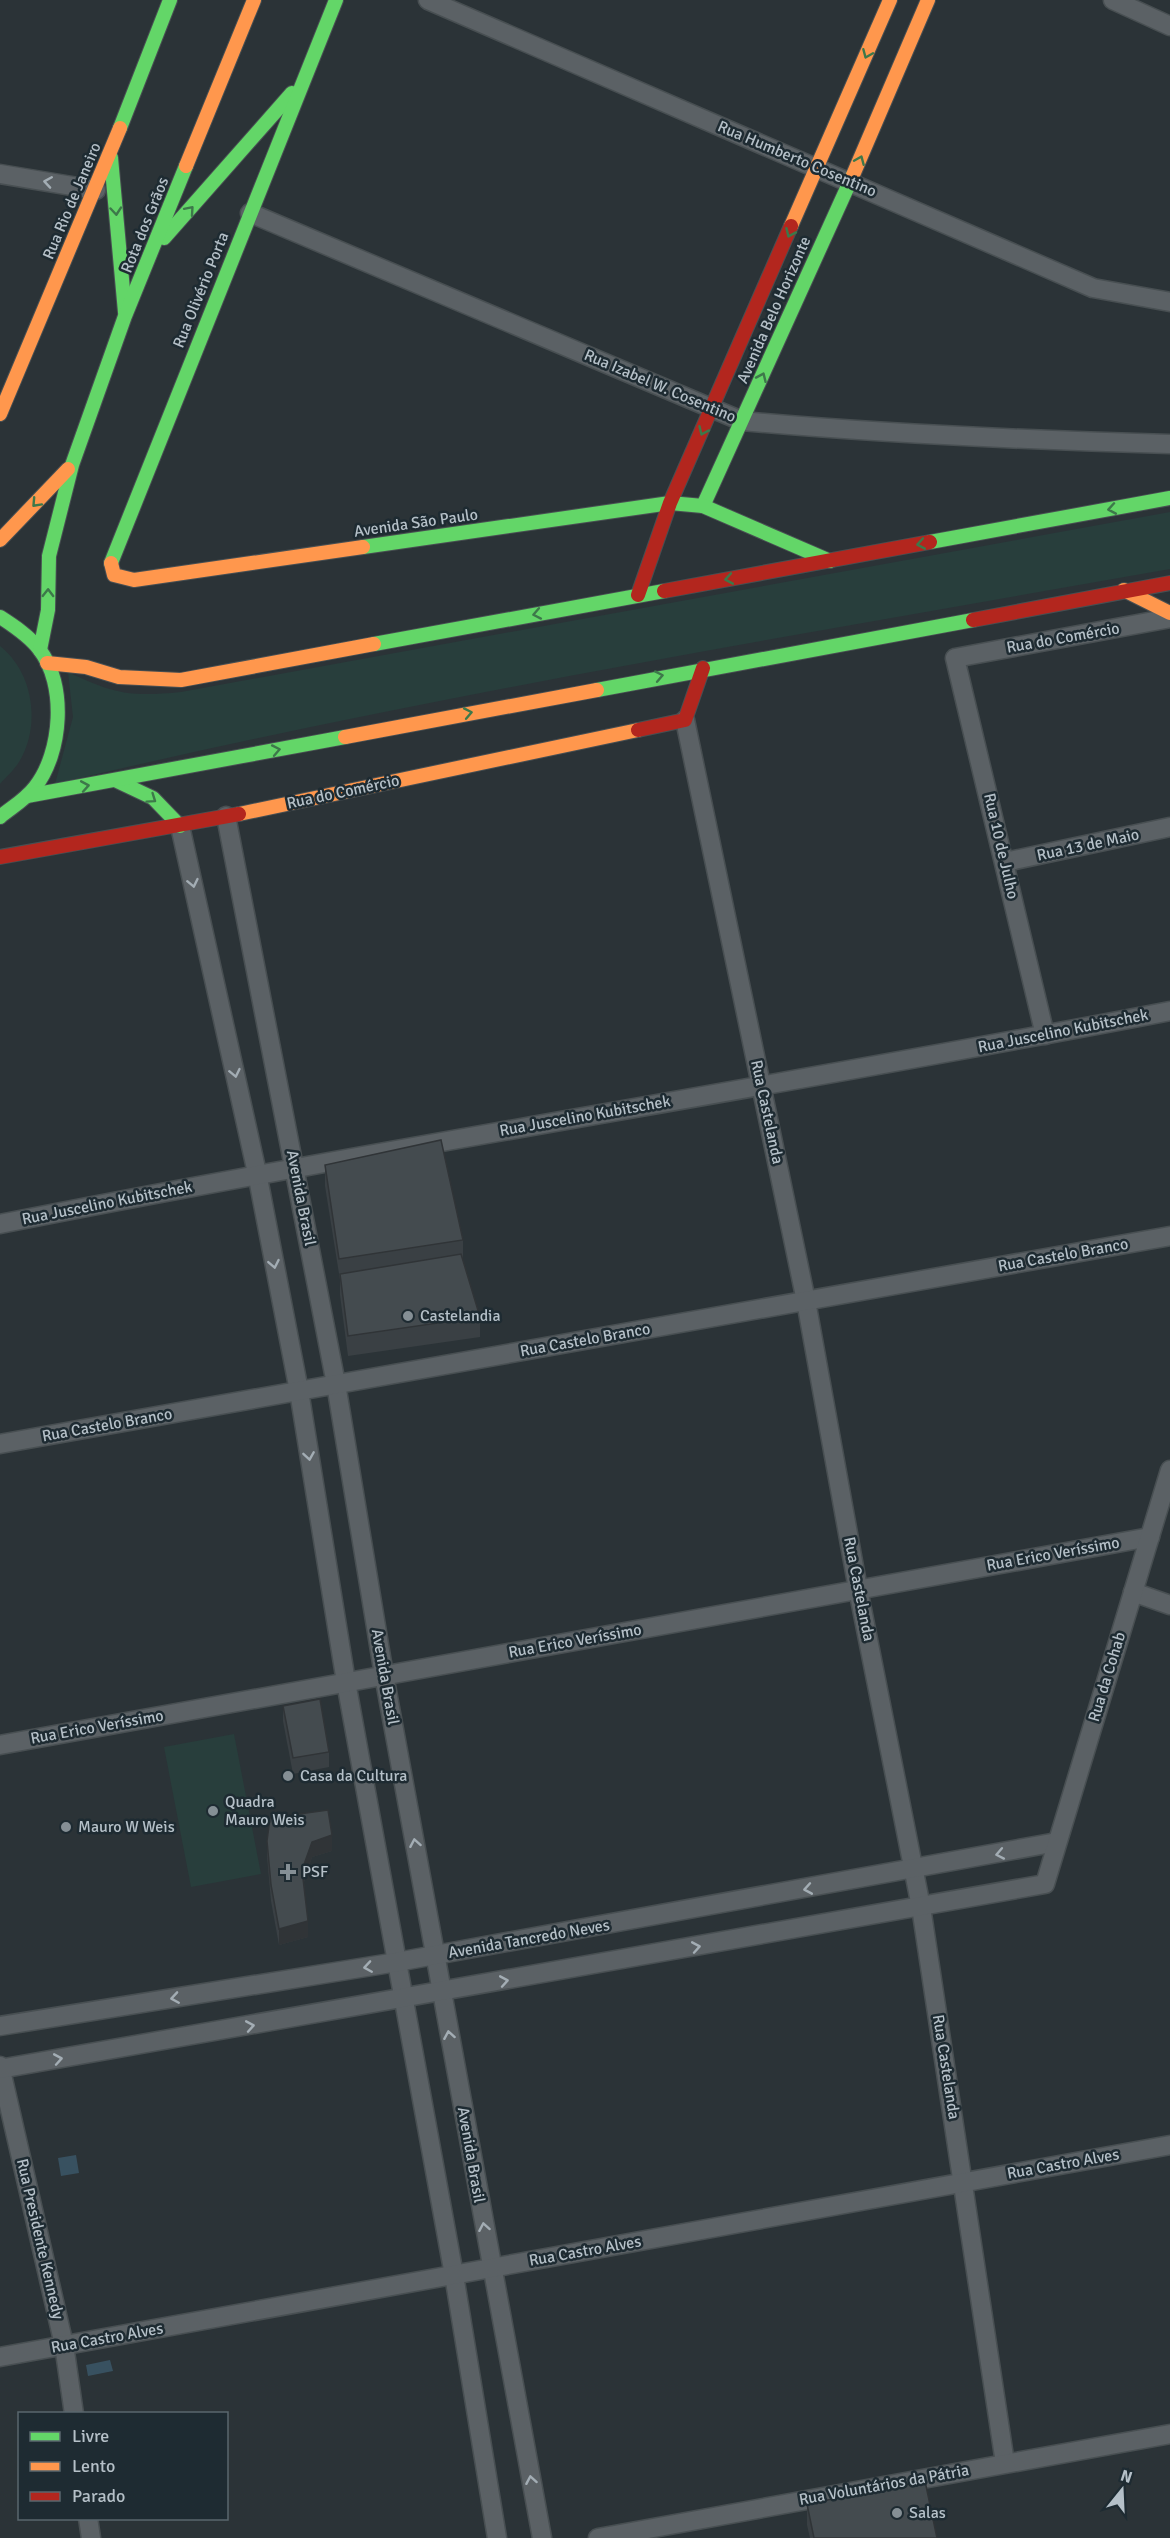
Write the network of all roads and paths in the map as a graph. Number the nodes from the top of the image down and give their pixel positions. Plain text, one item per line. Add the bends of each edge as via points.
1 (170, 0) edge
2 (254, 0) edge
3 (336, 0) edge
4 (428, 0) edge
5 (890, 0) edge
6 (928, 0) edge
7 (1113, 0) edge
8 (1170, 26) edge
9 (305, 78) junction
10 (111, 153) junction
11 (818, 168) junction
12 (0, 174) edge
13 (850, 182) junction
14 (96, 190) junction
15 (250, 213) junction
16 (151, 254) junction
17 (1170, 302) edge
18 (125, 316) junction
19 (712, 409) junction
20 (0, 414) edge
21 (742, 421) junction
22 (1170, 444) edge
23 (72, 465) junction
24 (1170, 498) edge
25 (670, 503) junction
26 (703, 506) junction
27 (0, 540) edge
28 (830, 561) junction
29 (134, 580) joint
30 (1170, 583) edge
31 (1124, 590) junction
32 (638, 595) junction
33 (1170, 613) edge
34 (0, 616) edge
35 (1170, 618) edge
36 (40, 650) junction
37 (955, 658) joint
38 (47, 663) junction
39 (703, 668) junction
40 (685, 720) junction
41 (117, 781) junction
42 (27, 796) junction
43 (226, 816) junction
44 (0, 817) edge
45 (180, 826) junction
46 (1170, 827) edge
47 (0, 857) edge
48 (1005, 862) junction
49 (1170, 1011) edge
50 (1045, 1035) junction
51 (761, 1086) junction
52 (295, 1166) junction
53 (257, 1173) junction
54 (0, 1224) edge
55 (1170, 1236) edge
56 (806, 1301) junction
57 (336, 1384) junction
58 (299, 1391) junction
59 (0, 1444) edge
60 (1170, 1470) edge
61 (1150, 1537) junction
62 (858, 1589) junction
63 (1133, 1592) junction
64 (1170, 1605) edge
65 (384, 1675) junction
66 (346, 1682) junction
67 (0, 1744) edge
68 (1057, 1842) junction
69 (914, 1870) junction
70 (921, 1907) junction
71 (435, 1956) junction
72 (397, 1962) junction
73 (442, 1992) junction
74 (404, 1999) junction
75 (0, 2026) edge
76 (0, 2068) edge
77 (1170, 2145) edge
78 (963, 2182) junction
79 (492, 2268) junction
80 (454, 2275) junction
81 (64, 2345) junction
82 (0, 2357) edge
83 (74, 2412) edge
84 (1170, 2434) edge
85 (1005, 2463) junction
86 (88, 2520) edge
87 (91, 2538) edge
88 (497, 2538) edge
89 (542, 2538) edge
90 (598, 2538) edge

1 - 10 main road, Rua Rio de Janeiro
2 - 16 main road, Rota dos Grãos
3 - 9 main road, Rua Olivério Porta
4 - 11 street, Rua Humberto Cosentino
5 -> 11 main road, Avenida Belo Horizonte
13 -> 6 main road, Avenida Belo Horizonte
7 - 8 street
9 - 15 main road, Rua Olivério Porta
16 -> 9 main road
10 - 14 main road, Rua Rio de Janeiro
10 -> 18 main road
11 - 13 street, Rua Humberto Cosentino
11 -> 19 main road, Avenida Belo Horizonte
14 -> 12 street
13 - 17 street, Rua Humberto Cosentino via 1093,288
21 -> 13 main road, Avenida Belo Horizonte
14 - 20 main road, Rua Rio de Janeiro
15 - 19 street, Rua Izabel W. Cosentino
15 - 29 main road, Rua Olivério Porta via 110,564 114,575
16 - 18 main road, Rota dos Grãos
18 - 23 main road, Rota dos Grãos
19 - 21 street, Rua Izabel W. Cosentino
19 -> 25 main road, Avenida Belo Horizonte
21 - 22 street, Rua Izabel W. Cosentino via 1013,439
21 - 26 main road, Avenida Belo Horizonte
23 -> 27 main road, Rota dos Grãos
36 -> 23 main road, Rota dos Grãos via 48,610 49,556
24 -> 28 main road
25 - 26 main road, Avenida São Paulo
25 - 29 main road, Avenida São Paulo
25 - 32 main road, Avenida Belo Horizonte
26 - 28 main road
28 -> 32 main road
30 - 31 main road
31 - 33 main road
31 - 39 main road
32 -> 38 main road via 181,680 119,677 86,667
34 - 36 main road
35 - 37 street, Rua do Comércio
36 - 38 main road
37 - 48 street, Rua 10 de Julho
38 - 42 main road via 57,694 58,731 48,766
39 - 40 main road
41 -> 39 main road
40 - 43 main road, Rua do Comércio
40 - 51 street, Rua Castelanda
42 -> 41 main road
41 -> 45 main road via 153,798
42 - 44 main road
43 - 45 main road, Rua do Comércio
43 - 52 street, Avenida Brasil
45 - 47 main road, Rua do Comércio
45 -> 53 street
46 - 48 street, Rua 13 de Maio
48 - 50 street, Rua 10 de Julho
49 - 50 street, Rua Juscelino Kubitschek
50 - 51 street, Rua Juscelino Kubitschek
51 - 52 street, Rua Juscelino Kubitschek
51 - 56 street, Rua Castelanda
52 - 53 street, Rua Juscelino Kubitschek
52 - 57 street, Avenida Brasil
53 - 54 street, Rua Juscelino Kubitschek
53 -> 58 street
55 - 56 street, Rua Castelo Branco
56 - 57 street, Rua Castelo Branco
56 - 62 street, Rua Castelanda
57 - 58 street, Rua Castelo Branco
57 - 65 street, Avenida Brasil
58 - 59 street, Rua Castelo Branco
58 -> 66 street
60 - 61 street, Rua da Cohab
61 - 62 street, Rua Erico Veríssimo
61 - 63 street, Rua da Cohab
62 - 65 street, Rua Erico Veríssimo
62 - 69 street, Rua Castelanda
63 - 64 street
63 - 68 street, Rua da Cohab
65 - 66 street, Rua Erico Veríssimo
71 -> 65 street, Avenida Brasil
66 - 67 street, Rua Erico Veríssimo
66 - 72 street
68 -> 69 street, Avenida Tancredo Neves
68 - 70 street, Rua da Cohab via 1045,1884
69 - 70 street, Rua Castelanda
69 -> 71 street, Avenida Tancredo Neves
73 -> 70 street
70 - 78 street, Rua Castelanda
71 - 72 street, Avenida Tancredo Neves
71 - 73 street, Avenida Brasil
72 - 74 street
72 -> 75 street, Avenida Tancredo Neves
73 - 74 street
79 -> 73 street, Avenida Brasil
76 -> 74 street
74 - 80 street
76 - 81 street, Rua Presidente Kennedy
77 - 78 street, Rua Castro Alves
78 - 79 street, Rua Castro Alves
78 - 85 street, Rua Castelanda
79 - 80 street, Rua Castro Alves
89 -> 79 street, Avenida Brasil
80 - 81 street, Rua Castro Alves
80 - 88 street
81 - 82 street, Rua Castro Alves
81 - 83 street, Rua Presidente Kennedy
84 - 85 street, Rua Voluntários da Pátria
85 - 90 street, Rua Voluntários da Pátria
86 - 87 street

